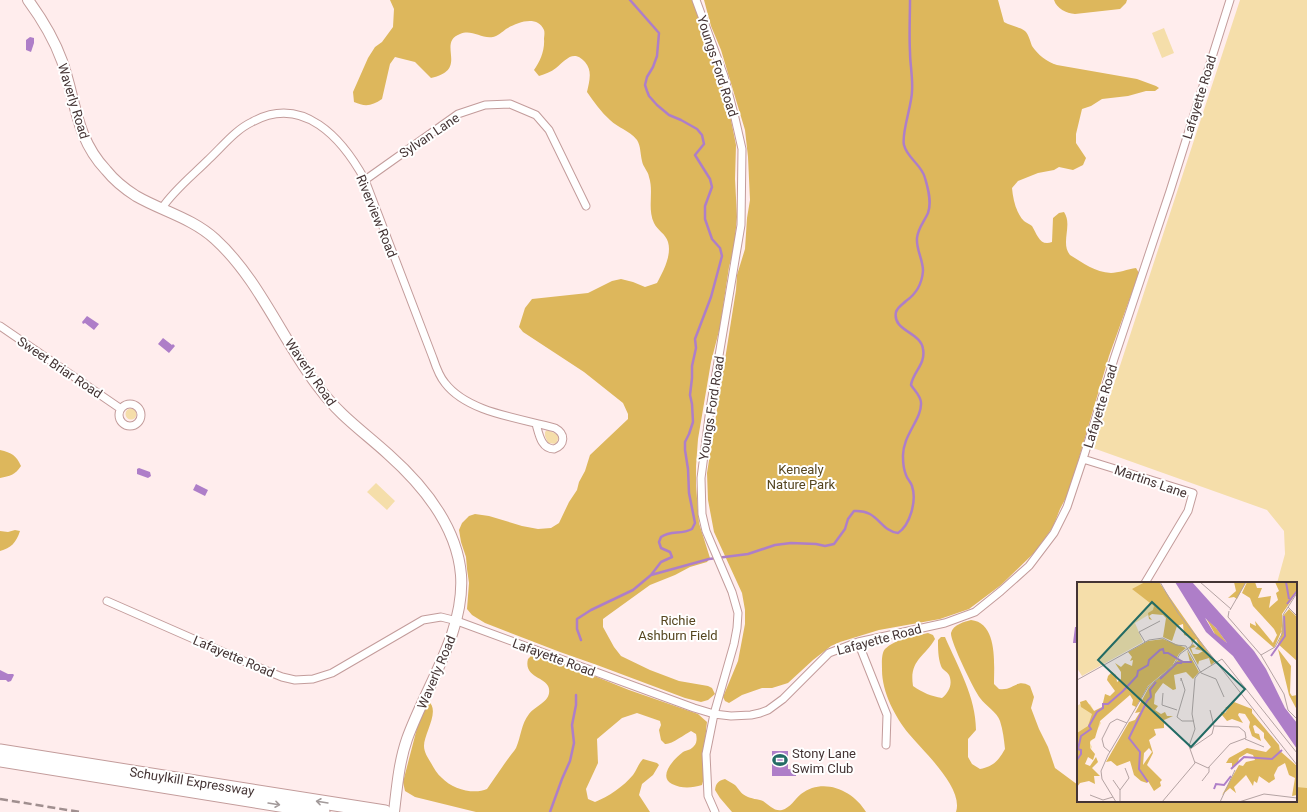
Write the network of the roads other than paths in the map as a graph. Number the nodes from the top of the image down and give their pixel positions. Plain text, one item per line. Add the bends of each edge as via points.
1 (28, 0) edge
2 (696, 0) edge
3 (1230, 0) edge
4 (365, 180) junction
5 (586, 206) dead end
6 (162, 208) junction
7 (0, 326) edge
8 (121, 409) dead end
9 (536, 424) dead end
10 (1083, 459) junction
11 (1146, 582) edge
12 (107, 600) dead end
13 (457, 621) junction
14 (858, 642) junction
15 (714, 714) junction
16 (886, 745) dead end
17 (0, 751) edge
18 (0, 760) edge
19 (379, 811) edge
20 (323, 812) edge
21 (394, 812) edge
22 (715, 812) edge

1 - 6 street, Waverly Road via 47,27 57,49 66,73 80,129 91,151 106,171 127,189
2 - 15 street, Youngs Ford Road via 724,76 742,149 741,225 701,478 704,524 735,600 738,620 734,644
3 - 10 street, Lafayette Road
4 - 5 street, Sylvan Lane via 458,114 485,104 510,104 536,116 550,130
4 - 6 street, Riverview Road via 335,138 313,120 292,114 271,115 243,127
4 - 9 street, Riverview Road via 432,358 445,384 457,396 481,408
6 - 13 street, Waverly Road via 192,222 225,249 244,273 324,394 349,421 403,468 440,513 453,538 460,564 461,596
7 - 8 street, Sweet Briar Road
10 - 11 street, Martins Lane via 1193,493 1188,511
10 - 14 street, Lafayette Road via 1067,507 1054,533 1029,566 1002,591 975,612 945,623
12 - 13 street, Lafayette Road via 255,666 295,680 313,679 332,673 423,620 441,617
13 - 15 street, Lafayette Road
13 - 21 street, Waverly Road via 407,738
14 - 15 street, Lafayette Road via 829,653 784,699 768,710 741,716
14 - 16 street via 887,716
15 - 22 street, Youngs Ford Road via 708,737 706,763 708,796
19 -> 17 highway, Schuylkill Expressway
18 -> 20 highway, Schuylkill Expressway

